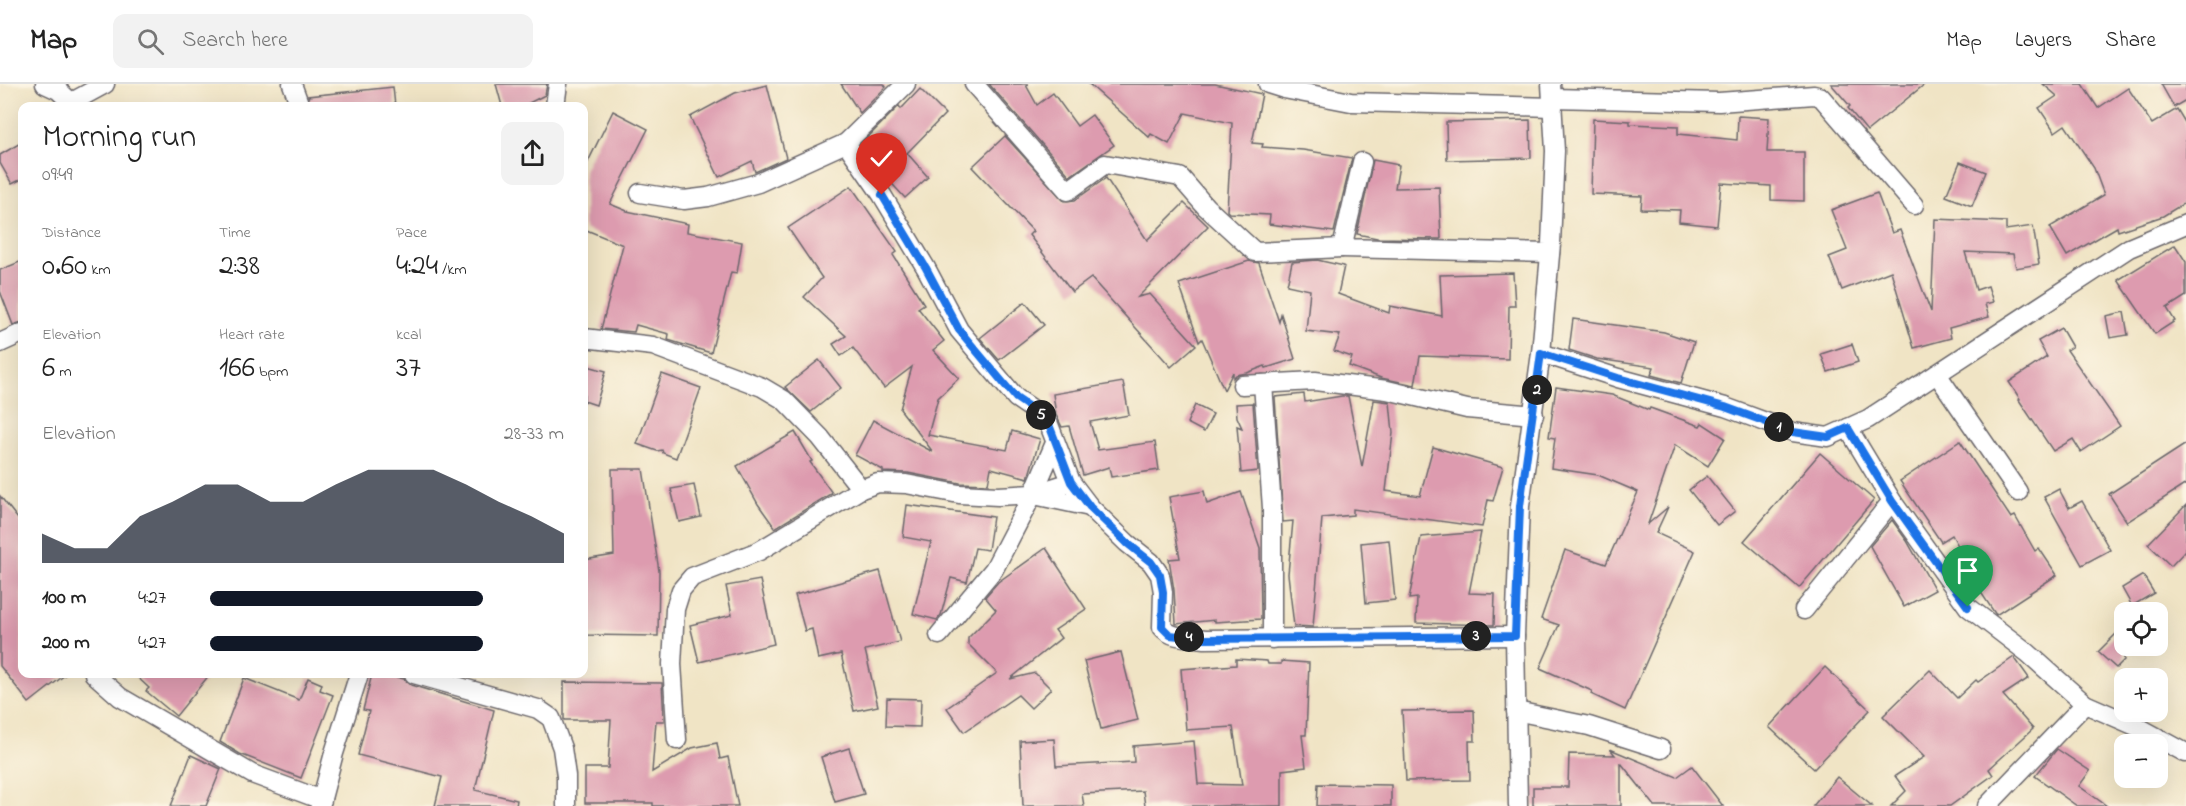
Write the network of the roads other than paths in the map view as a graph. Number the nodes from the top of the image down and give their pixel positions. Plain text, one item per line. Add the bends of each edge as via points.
1 (45, 84) edge
2 (105, 84) edge
3 (292, 84) edge
4 (558, 84) edge
5 (906, 84) edge
6 (974, 84) edge
7 (1268, 84) edge
8 (1552, 96) edge
9 (71, 102) edge
10 (76, 102) edge
11 (299, 102) edge
12 (556, 102) edge
13 (846, 143) junction
14 (1362, 162) dead end
15 (640, 193) dead end
16 (1914, 205) dead end
17 (2186, 224) edge
18 (1342, 248) junction
19 (1550, 254) junction
20 (18, 335) edge
21 (588, 338) edge
22 (0, 344) edge
23 (1541, 353) junction
24 (1937, 374) junction
25 (1263, 384) junction
26 (1242, 385) dead end
27 (1534, 415) junction
28 (1848, 428) junction
29 (1055, 442) junction
30 (1071, 482) junction
31 (861, 489) junction
32 (2018, 492) dead end
33 (1032, 494) junction
34 (1892, 501) junction
35 (1090, 507) junction
36 (1804, 610) dead end
37 (939, 635) dead end
38 (1515, 636) junction
39 (1272, 639) junction
40 (99, 678) edge
41 (357, 678) edge
42 (428, 678) edge
43 (2085, 704) junction
44 (1516, 711) junction
45 (677, 740) dead end
46 (1661, 749) dead end
47 (2186, 753) edge
48 (321, 803) edge
49 (566, 806) edge
50 (1518, 806) edge
51 (1987, 806) edge

1 - 9 street
2 - 10 street
3 - 11 street
4 - 12 street
5 - 13 street
6 - 18 street via 1068,191 1105,164 1180,177 1255,252
7 - 8 street via 1352,102
8 - 16 street via 1719,102 1821,97
8 - 19 street via 1555,152
13 - 15 street via 758,183 708,197 684,200
13 - 29 street via 926,268 959,330 1016,398 1048,422
14 - 18 street
17 - 24 street via 2129,248
18 - 19 street
19 - 23 street
20 - 22 street
21 - 31 street via 653,346 762,387 784,400 820,437
23 - 27 street
23 - 28 street via 1725,407 1793,432 1828,437
24 - 28 street
24 - 32 street
25 - 26 street
25 - 27 street via 1315,381 1387,390 1467,409
25 - 39 street via 1272,508
27 - 38 street via 1520,506
28 - 34 street
29 - 30 street
29 - 33 street
30 - 33 street
30 - 35 street
31 - 33 street via 878,483 969,494
31 - 45 street via 759,551 692,577 681,590 675,609 672,664
33 - 35 street
33 - 37 street via 994,569
34 - 36 street
34 - 43 street via 1968,607
35 - 39 street via 1151,562 1160,575 1162,627 1170,635
38 - 39 street
38 - 44 street
40 - 48 street via 120,697 252,774
41 - 48 street
42 - 49 street via 538,709 551,718 562,748
43 - 47 street
43 - 51 street
44 - 46 street via 1589,726
44 - 50 street

